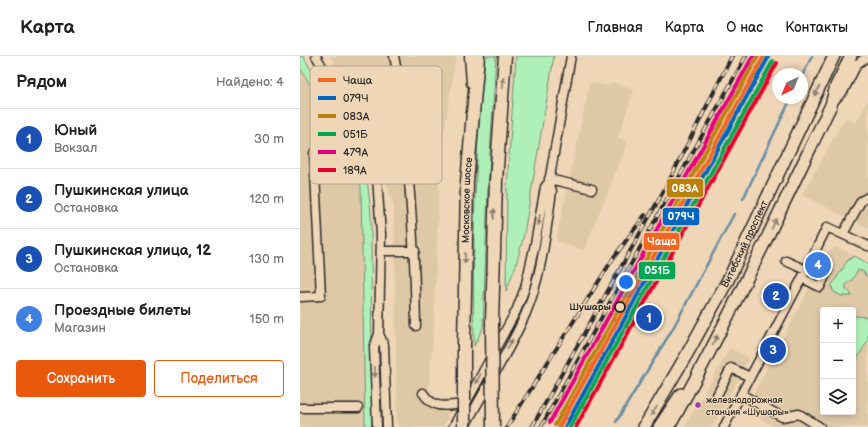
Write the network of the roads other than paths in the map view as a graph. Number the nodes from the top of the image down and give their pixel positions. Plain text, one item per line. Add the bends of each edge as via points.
1 (316, 56) edge
2 (394, 56) edge
3 (469, 56) edge
4 (478, 56) edge
5 (505, 56) edge
6 (571, 56) edge
7 (834, 56) edge
8 (851, 56) edge
9 (868, 56) edge
10 (322, 66) edge
11 (396, 66) edge
12 (831, 105) junction
13 (473, 107) junction
14 (549, 180) junction
15 (316, 184) edge
16 (378, 184) edge
17 (410, 184) edge
18 (592, 189) dead end
19 (868, 197) edge
20 (844, 234) junction
21 (868, 246) edge
22 (381, 251) junction
23 (415, 251) junction
24 (786, 261) dead end
25 (828, 270) dead end
26 (804, 274) junction
27 (300, 297) edge
28 (416, 326) dead end
29 (379, 334) junction
30 (696, 374) junction
31 (750, 377) junction
32 (423, 393) dead end
33 (741, 394) junction
34 (717, 395) dead end
35 (465, 404) junction
36 (300, 408) edge
37 (358, 408) dead end
38 (377, 427) edge
39 (388, 427) edge
40 (453, 427) edge
41 (464, 427) edge
42 (493, 427) edge
43 (644, 427) edge
44 (659, 427) edge
45 (669, 427) edge
46 (724, 427) edge
47 (820, 427) edge

1 - 10 street
2 - 11 street
3 - 13 street
4 - 13 highway, Московское шоссе
42 -> 5 highway, bridge via 492,323 496,181
6 - 14 street
7 -> 43 main road, Витебский проспект via 728,278 688,354
8 - 12 main road, Витебский проспект via 836,86
9 - 12 street via 857,64 844,90
30 -> 12 main road, Витебский проспект via 739,295
13 -> 41 highway, Московское шоссе, bridge via 467,182
14 - 18 street
14 -> 35 street via 545,187 525,288 516,311
41 -> 14 street via 516,333 533,293 552,191
15 - 27 street via 321,296
16 - 22 street
17 - 23 street
19 - 20 street via 861,201
20 - 21 street
20 - 26 street via 827,227
22 - 23 street
22 - 29 street
23 - 28 street
24 - 26 street
25 - 26 street via 820,287
26 - 31 street
29 -> 38 street via 374,346
29 - 39 street via 384,345
30 - 44 main road
30 - 45 main road, Витебский проспект
31 - 33 street
31 - 34 street via 731,368
32 - 35 street via 436,406
33 - 46 street
33 - 47 street via 782,417 799,414
35 - 40 street
36 - 37 street

